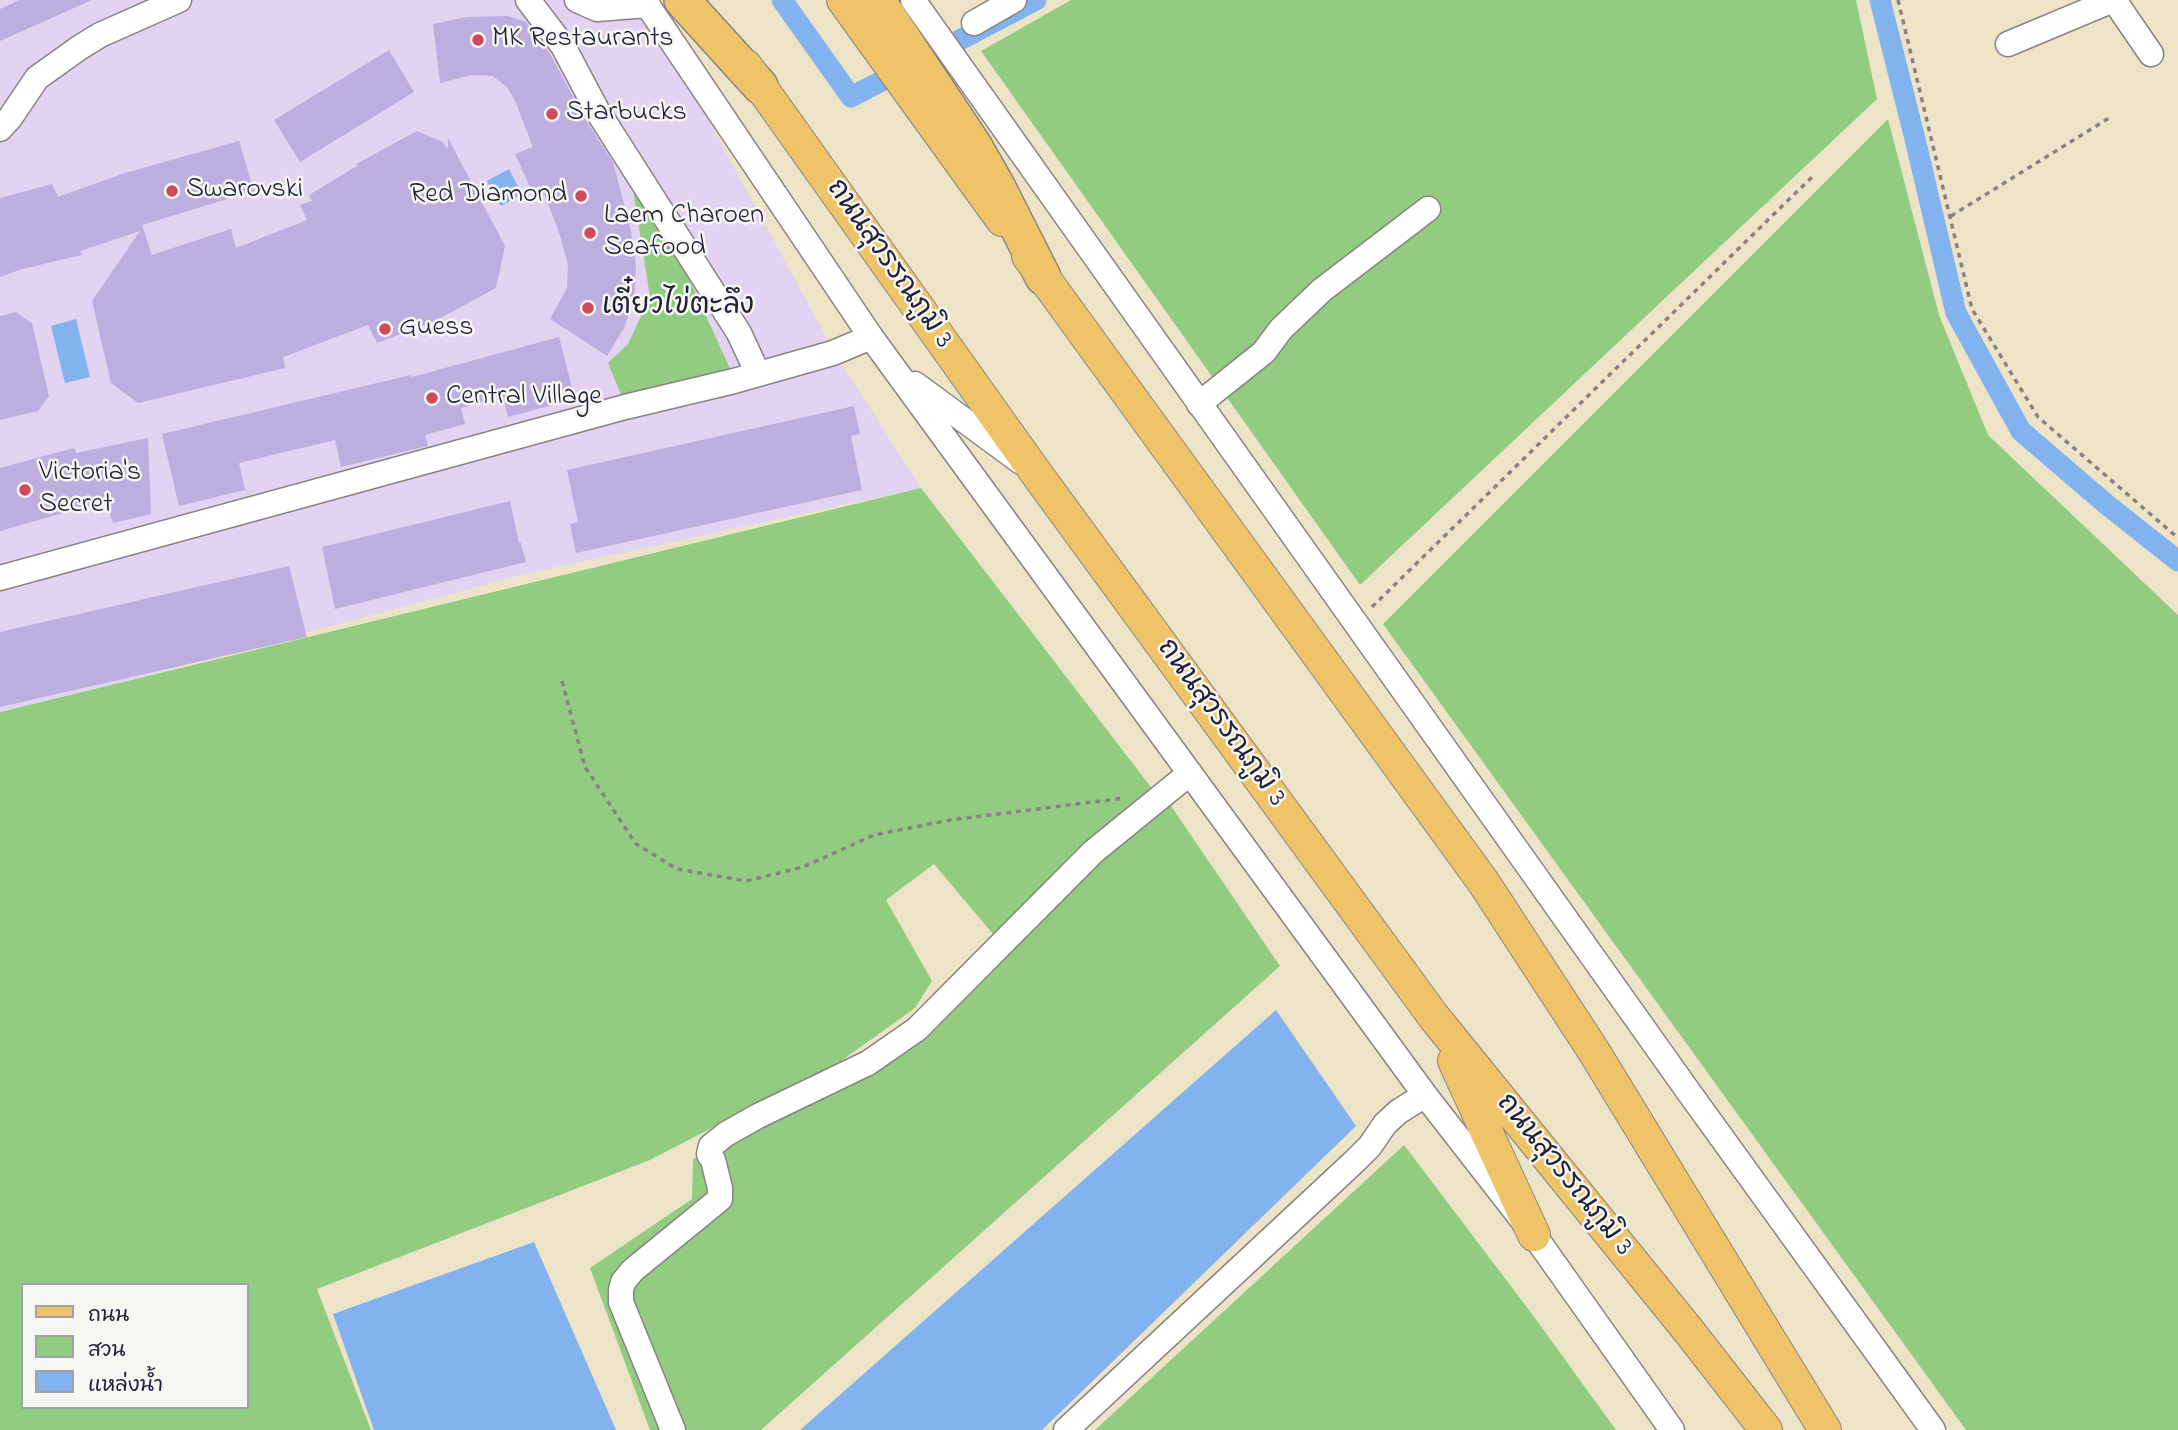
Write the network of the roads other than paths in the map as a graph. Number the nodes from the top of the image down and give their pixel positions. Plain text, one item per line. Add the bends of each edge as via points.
1 (179, 0) edge
2 (528, 0) edge
3 (577, 0) edge
4 (682, 0) edge
5 (699, 0) edge
6 (843, 0) edge
7 (877, 0) edge
8 (1014, 0) edge
9 (2113, 0) edge
10 (646, 3) edge
11 (902, 22) edge
12 (974, 23) dead end
13 (2008, 44) dead end
14 (2151, 54) dead end
15 (935, 83) junction
16 (760, 86) junction
17 (0, 129) edge
18 (1428, 209) dead end
19 (1043, 277) joint
20 (871, 337) junction
21 (898, 371) junction
22 (758, 374) junction
23 (1199, 404) junction
24 (1035, 473) junction
25 (0, 578) edge
26 (1189, 773) junction
27 (1434, 1017) junction
28 (1425, 1095) junction
29 (1534, 1235) junction
30 (673, 1430) edge
31 (1066, 1430) edge
32 (1672, 1430) edge
33 (1766, 1430) edge
34 (1825, 1430) edge
35 (1933, 1430) edge

1 - 17 street via 100,36 37,78
2 - 22 street via 563,46 598,112 739,333
3 - 10 street via 597,9
4 - 16 highway
5 - 16 main road, ถนนสุวรรณภูมิ 3
6 - 11 main road
7 - 11 highway
8 - 12 street
9 - 13 street
9 - 14 street
10 - 20 street
11 - 15 highway
15 - 19 highway via 998,188
15 - 23 street
16 - 24 main road, ถนนสุวรรณภูมิ 3
18 - 23 street via 1322,290 1264,352
19 - 34 main road via 1484,883 1593,1050
20 - 21 street
20 - 22 street
21 - 24 street
21 - 26 street
22 - 25 street
23 - 35 street
24 - 27 main road, ถนนสุวรรณภูมิ 3
26 - 28 street
26 - 30 street via 1093,852 917,1029 869,1063 758,1116 711,1146 720,1199 633,1270 621,1290 621,1302
27 - 29 main road
27 - 33 main road, ถนนสุวรรณภูมิ 3
28 - 29 street
28 - 31 street via 1398,1112 1355,1161
29 - 32 street

